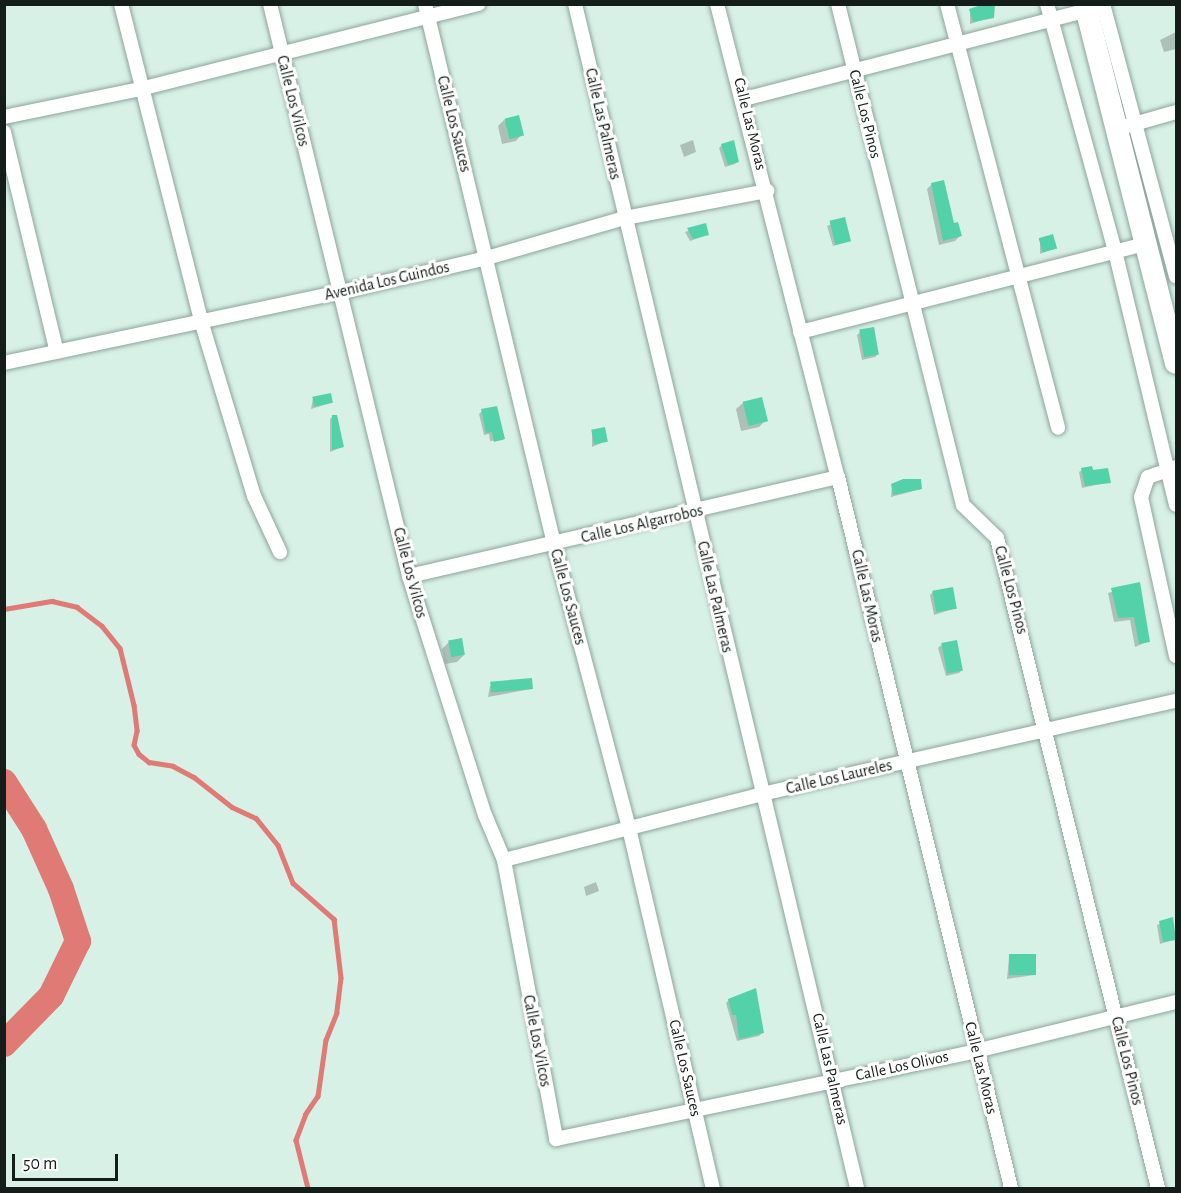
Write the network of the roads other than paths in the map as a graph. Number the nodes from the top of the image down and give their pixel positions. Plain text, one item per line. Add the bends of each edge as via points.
1 (121, 4) edge
2 (270, 4) edge
3 (478, 4) edge
4 (575, 4) edge
5 (717, 4) edge
6 (838, 4) edge
7 (946, 4) edge
8 (1047, 4) edge
9 (1092, 6) edge
10 (426, 11) edge
11 (1051, 19) junction
12 (956, 43) junction
13 (282, 54) junction
14 (854, 70) junction
15 (140, 90) junction
16 (744, 99) junction
17 (1176, 112) edge
18 (4, 117) edge
19 (1126, 126) junction
20 (4, 132) edge
21 (767, 190) junction
22 (625, 218) junction
23 (1144, 244) junction
24 (1115, 251) junction
25 (487, 258) junction
26 (1018, 276) junction
27 (1176, 276) edge
28 (340, 292) junction
29 (912, 303) junction
30 (202, 324) junction
31 (800, 332) junction
32 (57, 352) junction
33 (1176, 357) edge
34 (4, 363) edge
35 (1058, 428) dead end
36 (1173, 468) edge
37 (838, 477) junction
38 (1176, 505) edge
39 (695, 513) junction
40 (554, 544) junction
41 (280, 552) dead end
42 (409, 576) junction
43 (1176, 656) edge
44 (1176, 701) edge
45 (1047, 729) junction
46 (906, 762) junction
47 (762, 794) junction
48 (629, 828) junction
49 (504, 860) junction
50 (1176, 1002) edge
51 (1116, 1016) junction
52 (976, 1051) junction
53 (834, 1081) junction
54 (695, 1110) junction
55 (556, 1139) joint
56 (713, 1188) edge
57 (857, 1188) edge
58 (1011, 1188) edge
59 (1158, 1188) edge

1 - 15 street
2 - 13 street, Calle Los Vilcos
3 - 10 street
4 - 22 street, Calle Las Palmeras
5 - 16 street, Calle Las Moras
6 - 14 street, Calle Los Pinos
7 - 12 street
8 - 11 street
9 - 11 street
9 - 19 main road
10 - 13 street
10 - 25 street, Calle Los Sauces
11 - 12 street
11 - 24 street
12 - 14 street
12 - 26 street
13 - 15 street
13 - 28 street, Calle Los Vilcos
14 - 16 street
14 - 29 street, Calle Los Pinos
15 - 18 street
15 - 30 street
16 - 21 street, Calle Las Moras
17 - 19 street
19 - 23 main road
19 - 27 street
20 - 32 street
21 - 22 street, Avenida Los Guindos
21 - 31 street, Calle Las Moras
22 - 25 street, Avenida Los Guindos
22 - 39 street, Calle Las Palmeras
23 - 24 street
23 - 33 main road
24 - 26 street
24 - 36 street
25 - 28 street, Avenida Los Guindos
25 - 40 street, Calle Los Sauces
26 - 29 street
26 - 35 street
28 - 30 street, Avenida Los Guindos
28 - 42 street, Calle Los Vilcos
29 - 31 street
29 - 45 street, Calle Los Pinos via 963,505 997,538
30 - 32 street, Avenida Los Guindos
30 - 41 street via 254,496
31 - 37 street, Calle Las Moras
32 - 34 street, Avenida Los Guindos
36 - 38 street
36 - 43 street via 1148,477 1141,497
37 - 39 street, Calle Los Algarrobos
37 - 46 street, Calle Las Moras
39 - 40 street, Calle Los Algarrobos
39 - 47 street, Calle Las Palmeras
40 - 42 street, Calle Los Algarrobos
40 - 48 street, Calle Los Sauces
42 - 49 street, Calle Los Vilcos via 485,815
44 - 45 street, Calle Los Laureles
45 - 46 street, Calle Los Laureles
45 - 51 street, Calle Los Pinos
46 - 47 street, Calle Los Laureles
46 - 52 street, Calle Las Moras
47 - 48 street, Calle Los Laureles
47 - 53 street, Calle Las Palmeras
48 - 49 street, Calle Los Laureles
48 - 54 street, Calle Los Sauces
49 - 55 street, Calle Los Vilcos
50 - 51 street, Calle Los Olivos
51 - 52 street, Calle Los Olivos
51 - 59 street, Calle Los Pinos
52 - 53 street, Calle Los Olivos
52 - 58 street, Calle Las Moras
53 - 54 street, Calle Los Olivos
53 - 57 street, Calle Las Palmeras
54 - 55 street, Calle Los Olivos
54 - 56 street, Calle Los Sauces

